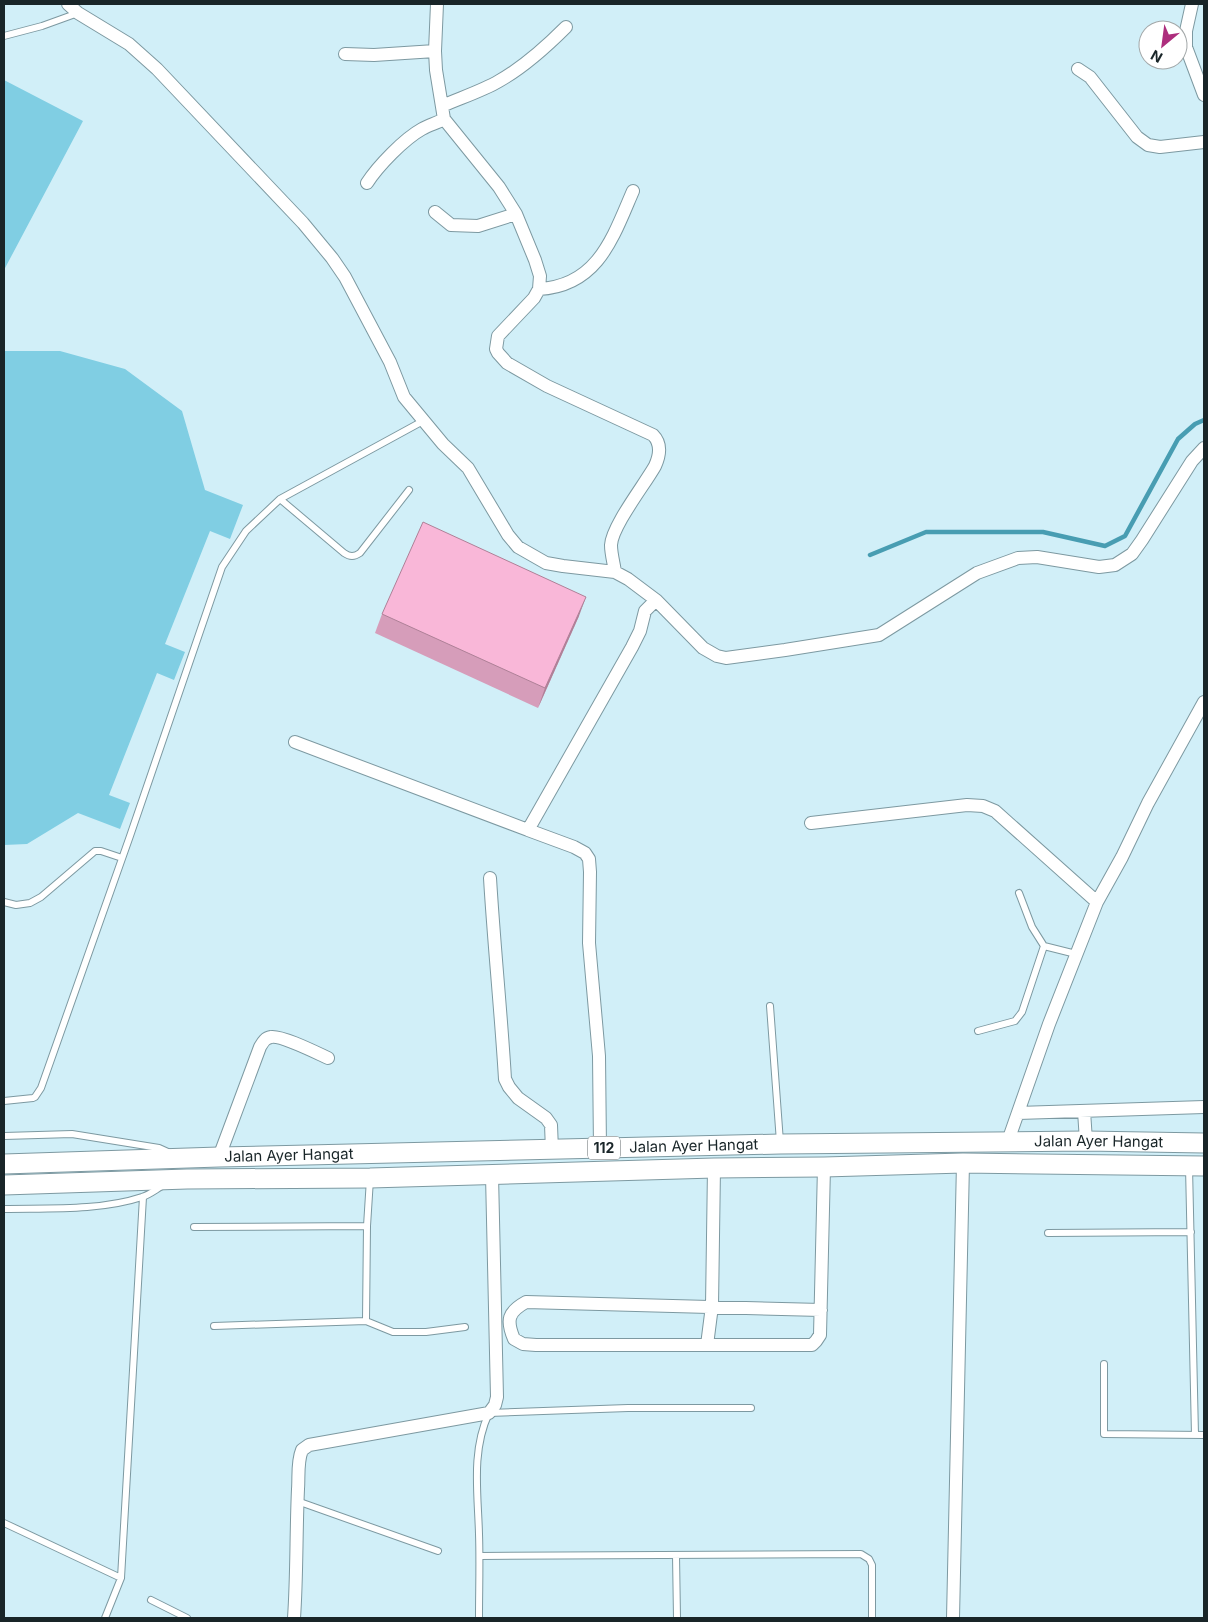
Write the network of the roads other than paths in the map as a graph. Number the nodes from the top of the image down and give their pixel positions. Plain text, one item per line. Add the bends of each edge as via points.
1 (68, 4) edge
2 (437, 4) edge
3 (1192, 4) edge
4 (78, 13) junction
5 (566, 26) dead end
6 (4, 36) edge
7 (436, 51) junction
8 (345, 54) dead end
9 (1078, 68) dead end
10 (1204, 95) edge
11 (442, 106) junction
12 (444, 119) junction
13 (1204, 142) edge
14 (367, 183) dead end
15 (633, 191) dead end
16 (435, 212) dead end
17 (516, 214) junction
18 (539, 289) junction
19 (423, 420) junction
20 (1204, 448) edge
21 (408, 490) dead end
22 (280, 499) junction
23 (615, 572) junction
24 (656, 600) junction
25 (1204, 702) edge
26 (295, 742) dead end
27 (811, 823) dead end
28 (528, 830) junction
29 (122, 858) junction
30 (490, 878) dead end
31 (1019, 893) dead end
32 (4, 902) edge
33 (1097, 902) junction
34 (1044, 946) junction
35 (1076, 954) junction
36 (770, 1006) dead end
37 (978, 1031) dead end
38 (328, 1058) dead end
39 (4, 1101) edge
40 (1204, 1107) edge
41 (1084, 1111) junction
42 (1018, 1113) junction
43 (4, 1136) edge
44 (1086, 1141) junction
45 (1008, 1142) junction
46 (1204, 1143) edge
47 (780, 1144) junction
48 (600, 1148) junction
49 (552, 1150) junction
50 (219, 1157) junction
51 (183, 1159) junction
52 (963, 1163) junction
53 (4, 1164) edge
54 (1197, 1166) edge
55 (824, 1167) junction
56 (714, 1168) junction
57 (492, 1175) junction
58 (370, 1178) junction
59 (187, 1179) junction
60 (4, 1185) edge
61 (143, 1197) junction
62 (4, 1209) edge
63 (366, 1226) junction
64 (194, 1227) dead end
65 (1191, 1232) junction
66 (1048, 1233) dead end
67 (712, 1306) junction
68 (821, 1310) junction
69 (366, 1321) junction
70 (214, 1326) dead end
71 (465, 1327) dead end
72 (707, 1345) junction
73 (1104, 1364) dead end
74 (751, 1408) dead end
75 (489, 1414) junction
76 (1195, 1434) junction
77 (1204, 1435) edge
78 (297, 1501) junction
79 (4, 1523) edge
80 (438, 1551) dead end
81 (676, 1555) junction
82 (480, 1556) junction
83 (121, 1578) junction
84 (151, 1600) dead end
85 (105, 1618) edge
86 (187, 1618) edge
87 (294, 1618) edge
88 (479, 1618) edge
89 (677, 1618) edge
90 (872, 1618) edge
91 (952, 1618) edge

1 - 4 street
2 - 7 street
3 - 10 street via 1186,47
4 - 6 lane
4 - 19 street via 129,44 157,69 303,223 345,277 390,362 404,397
5 - 11 street via 527,63 499,82
7 - 8 street
7 - 11 street
9 - 13 street via 1090,77 1137,137 1148,145
11 - 12 street
12 - 14 street via 412,136
12 - 17 street via 499,187
15 - 18 street via 606,249 592,268 570,283
16 - 17 street via 450,225 478,226
17 - 18 street via 540,276
18 - 23 street via 498,336 496,349 501,358 547,386 653,435 659,443 656,466 612,537
19 - 22 lane
19 - 23 street via 442,444 468,468 518,546 546,562
20 - 24 street via 1192,461 1132,554 1115,565 1099,568 1037,557 1018,558 977,573 879,635 726,658 703,648
21 - 22 lane via 355,556 344,553
22 - 29 lane via 246,531 222,567
23 - 24 street
24 - 28 street via 644,611 640,631 627,656
25 - 33 street
26 - 28 street
27 - 33 street via 983,806 1012,825
28 - 48 street via 574,847 589,859
29 - 32 lane via 95,852 41,897 16,905
29 - 39 lane via 41,1088 33,1098
30 - 49 street via 504,1079 518,1098 551,1125
31 - 34 lane via 1032,927
33 - 35 street
34 - 35 lane
34 - 37 lane via 1022,1012 1014,1021
35 - 42 street
36 - 47 lane
38 - 50 street via 281,1038 265,1039
40 - 41 street
41 - 42 street
41 - 44 street
42 - 45 street
43 - 51 lane via 72,1134 159,1148
44 - 45 main road, Jalan Ayer Hangat / 112
44 - 46 main road, Jalan Ayer Hangat / 112
45 - 47 main road, Jalan Ayer Hangat / 112
47 - 48 main road, Jalan Ayer Hangat / 112
48 - 49 main road, Jalan Ayer Hangat / 112
49 - 50 main road, Jalan Ayer Hangat / 112
50 - 51 main road, Jalan Ayer Hangat / 112
51 - 53 main road, Jalan Ayer Hangat / 112
52 - 54 main road, Jalan Ayer Hangat / 112
52 - 55 main road, Jalan Ayer Hangat / 112
52 - 91 street
54 - 65 lane
55 - 56 main road, Jalan Ayer Hangat / 112
55 - 68 street
56 - 57 main road, Jalan Ayer Hangat / 112
56 - 67 street
57 - 58 main road, Jalan Ayer Hangat / 112
57 - 75 street via 497,1397
58 - 59 main road, Jalan Ayer Hangat / 112
58 - 63 lane
59 - 60 main road, Jalan Ayer Hangat / 112
59 - 61 lane via 167,1183
61 - 62 lane via 80,1207
61 - 83 lane
63 - 64 lane
63 - 69 lane
65 - 66 lane
65 - 76 lane
67 - 68 street
67 - 72 street
67 - 72 street via 526,1302 514,1309 510,1320 514,1339 523,1344
68 - 72 street via 820,1336 812,1344
69 - 70 lane
69 - 71 lane via 393,1332
73 - 76 lane via 1104,1434
74 - 75 lane via 628,1408
75 - 78 street via 305,1446 300,1454
75 - 82 lane via 477,1454
76 - 77 lane
78 - 80 lane
78 - 87 street
79 - 83 lane
81 - 82 lane
81 - 89 lane
81 - 90 lane via 861,1554 872,1565
82 - 88 lane
83 - 85 lane
84 - 86 lane

